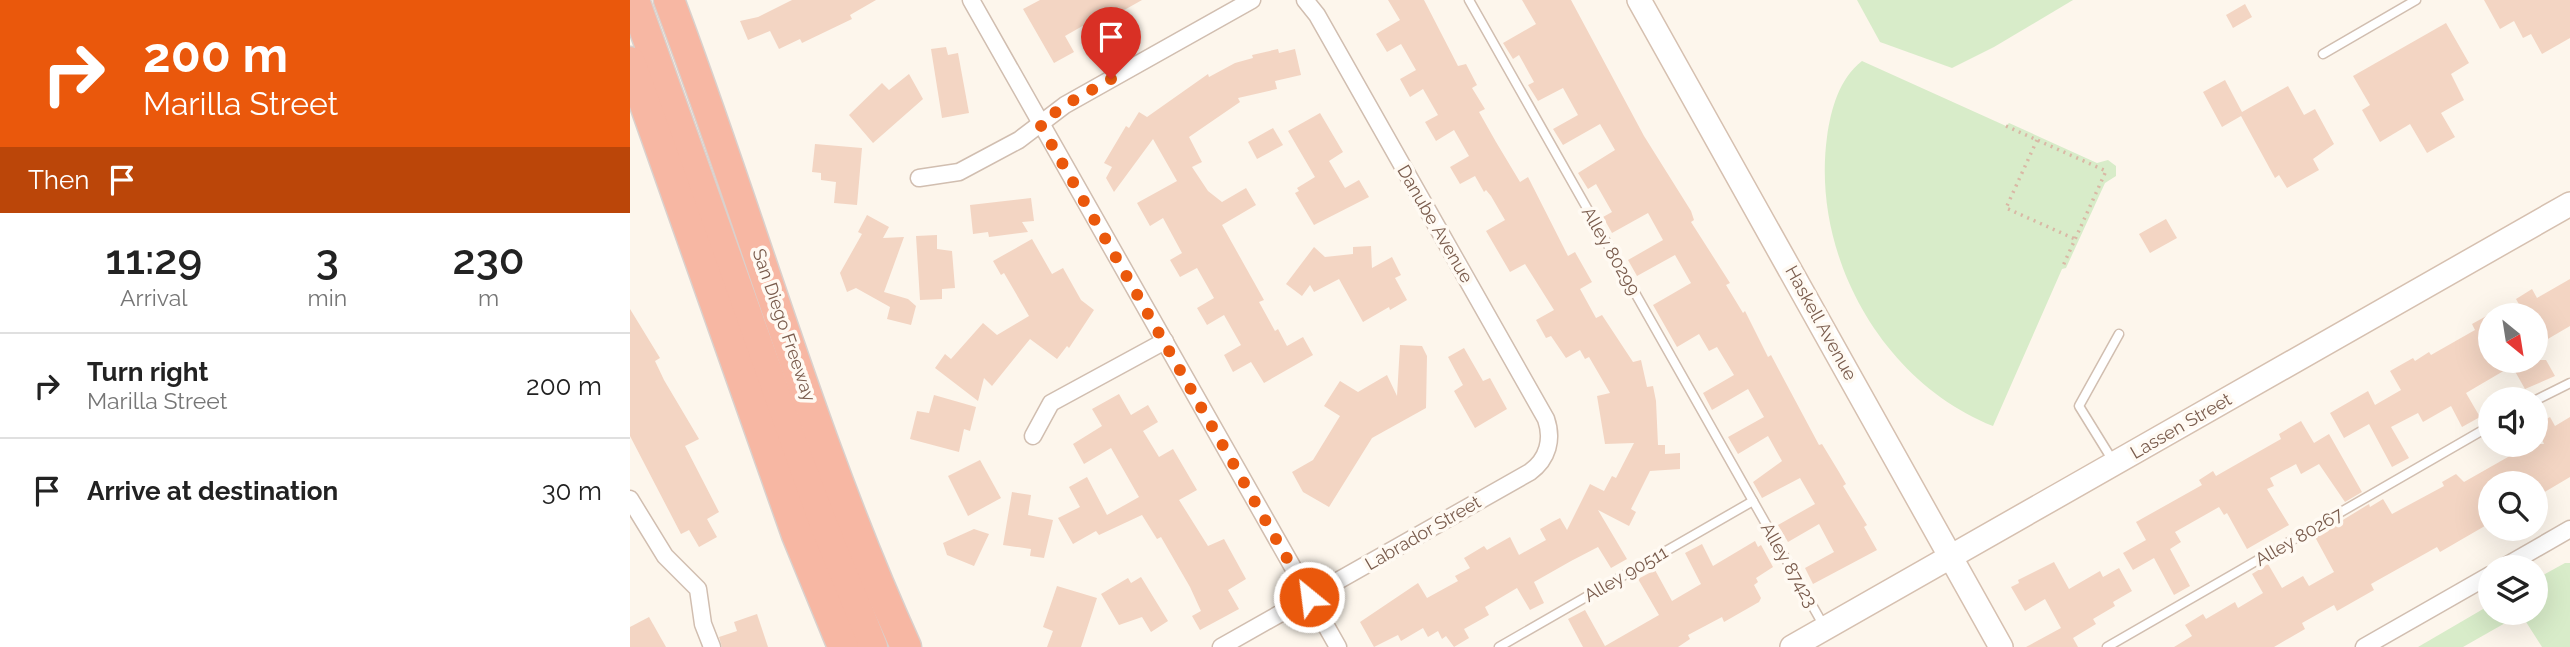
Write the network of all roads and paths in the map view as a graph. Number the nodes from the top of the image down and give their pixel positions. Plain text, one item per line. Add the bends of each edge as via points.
1 (635, 0) edge
2 (650, 0) edge
3 (669, 0) edge
4 (971, 0) edge
5 (1252, 0) edge
6 (1305, 0) edge
7 (1469, 0) edge
8 (1639, 0) edge
9 (2416, 0) edge
10 (2323, 54) dead end
11 (630, 62) edge
12 (1040, 124) junction
13 (2006, 126) dead end
14 (2037, 140) junction
15 (919, 178) dead end
16 (2570, 204) edge
17 (2075, 239) junction
18 (2062, 268) dead end
19 (2119, 334) dead end
20 (1165, 341) junction
21 (2570, 383) edge
22 (2548, 394) edge
23 (2478, 433) edge
24 (1033, 436) dead end
25 (1546, 453) joint
26 (2115, 464) junction
27 (630, 499) edge
28 (1754, 501) junction
29 (2570, 529) edge
30 (2525, 555) edge
31 (1952, 556) junction
32 (2478, 582) edge
33 (1309, 597) junction
34 (1825, 628) junction
35 (712, 647) edge
36 (843, 647) edge
37 (872, 647) edge
38 (884, 647) edge
39 (906, 647) edge
40 (1221, 647) edge
41 (1338, 647) edge
42 (1499, 647) edge
43 (1792, 647) edge
44 (2001, 647) edge
45 (2107, 647) edge
46 (2364, 647) edge

1 - 37 highway via 801,466
2 - 38 highway via 840,541
3 - 39 highway, San Diego Freeway via 835,471
4 - 12 street
5 - 12 street via 1065,105
6 - 25 street, Danube Avenue via 1546,418
7 - 28 lane, Alley 80299
8 - 31 main road, Haskell Avenue
9 - 10 lane
11 - 36 highway via 797,535
12 - 15 street via 959,172
12 - 20 street
13 - 14 path
14 - 17 path via 2106,171
14 - 17 path via 2006,208
16 - 26 main road, Lassen Street
17 - 18 path
19 - 26 lane via 2079,406
20 - 24 street via 1051,404
20 - 33 street
21 - 22 lane
23 - 45 lane, Alley 80267
25 - 33 street, Labrador Street via 1530,472
26 - 31 main road, Lassen Street
27 - 35 street via 665,556 698,589 702,624
28 - 34 lane, Alley 87423
28 - 42 lane, Alley 90511
29 - 30 street
31 - 34 main road, Lassen Street
31 - 44 main road, Haskell Avenue
32 - 46 street
33 - 40 street, Labrador Street
33 - 41 street
34 - 43 main road, Lassen Street

